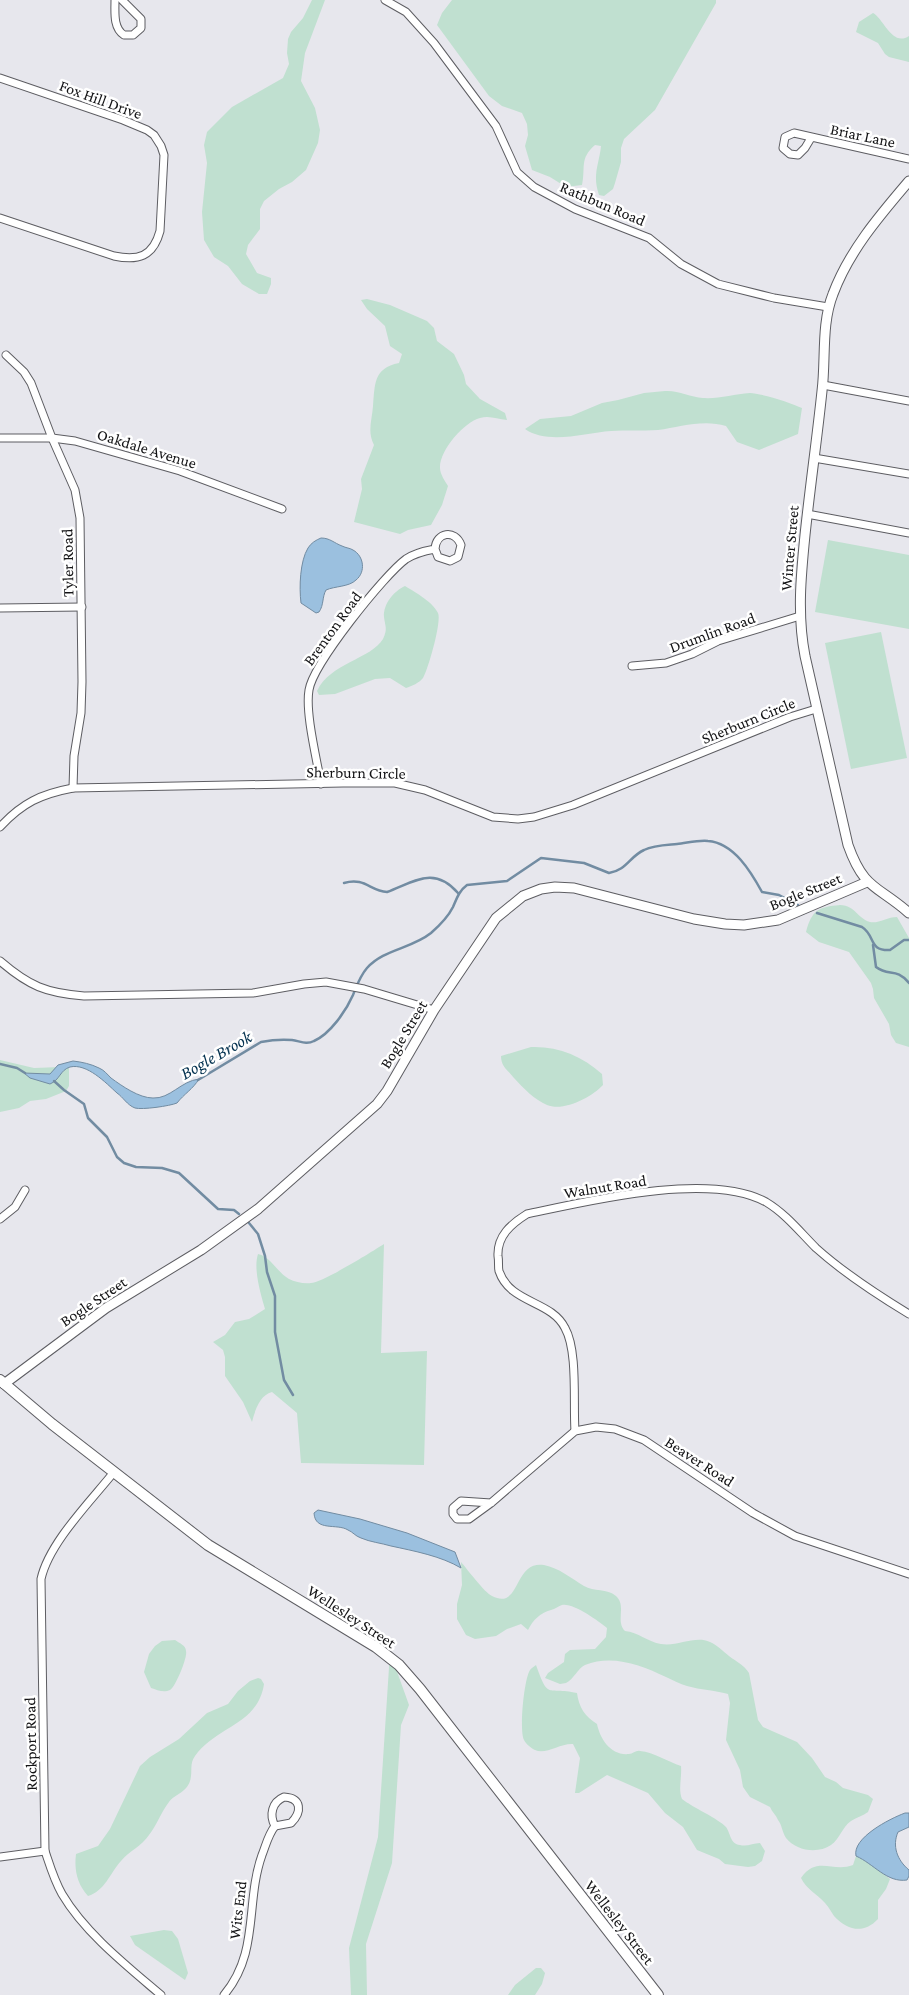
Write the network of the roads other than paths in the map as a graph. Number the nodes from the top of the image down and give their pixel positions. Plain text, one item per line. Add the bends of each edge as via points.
1 (115, 0) edge
2 (122, 0) edge
3 (385, 0) edge
4 (0, 78) edge
5 (811, 138) dead end
6 (909, 159) edge
7 (909, 181) edge
8 (0, 218) edge
9 (828, 307) junction
10 (6, 355) dead end
11 (823, 385) junction
12 (909, 401) edge
13 (0, 438) edge
14 (52, 438) junction
15 (814, 458) junction
16 (909, 474) edge
17 (282, 509) dead end
18 (807, 514) junction
19 (909, 533) edge
20 (435, 549) dead end
21 (82, 606) junction
22 (0, 608) edge
23 (800, 616) junction
24 (632, 666) dead end
25 (816, 709) junction
26 (321, 784) junction
27 (73, 788) junction
28 (0, 827) edge
29 (867, 882) junction
30 (909, 913) edge
31 (0, 961) edge
32 (434, 1010) junction
33 (24, 1190) dead end
34 (0, 1219) edge
35 (909, 1314) edge
36 (2, 1382) edge
37 (575, 1431) junction
38 (114, 1472) junction
39 (490, 1503) junction
40 (909, 1574) edge
41 (274, 1826) junction
42 (45, 1851) junction
43 (0, 1857) edge
44 (161, 1995) edge
45 (224, 1995) edge
46 (658, 1995) edge

1 - 2 street via 118,29 124,35 133,36 141,28 141,19
3 - 9 street, Rathbun Road via 406,12 434,43 496,126 517,172 534,187 575,209 649,238 681,264 718,284
4 - 8 street, Fox Hill Drive via 147,130 161,146 164,168 160,231 150,251 137,259 114,256
5 - 6 street, Briar Lane
7 - 9 street, Winter Street via 858,247 836,285
9 - 11 street, Winter Street
10 - 14 street, Tyler Road via 31,383
11 - 12 street
11 - 15 street, Winter Street
13 - 14 street, Oakdale Avenue
14 - 17 street, Oakdale Avenue via 75,441 180,471
14 - 21 street, Tyler Road via 78,504
15 - 16 street
15 - 18 street, Winter Street
18 - 19 street
18 - 23 street, Winter Street
20 - 26 street, Brenton Road via 415,554 391,572 349,624 312,678 308,707
21 - 22 street
21 - 27 street, Tyler Road via 81,712
23 - 24 street, Drumlin Road via 718,641 666,663
23 - 25 street, Winter Street
25 - 26 street, Sherburn Circle via 573,805 534,817 493,817 409,785
25 - 29 street, Winter Street via 848,845 857,868
26 - 27 street, Sherburn Circle
27 - 28 street, Sherburn Circle via 30,801
29 - 30 street, Winter Street
29 - 32 street, Bogle Street via 778,920 744,925 694,919 574,888 541,889 522,896 496,918
31 - 32 street via 37,988 60,994 243,993 316,983 347,985
32 - 36 street, Bogle Street via 377,1104 258,1210 201,1250 106,1308
33 - 34 street via 15,1207
35 - 37 street, Walnut Road via 846,1274 792,1222 765,1202 739,1192 694,1188 642,1193 527,1214 504,1234 498,1248 499,1271 510,1290 552,1313 565,1327 571,1346
36 - 38 main road, Wellesley Street
37 - 39 street
37 - 40 street, Beaver Road via 596,1427 615,1429 644,1440 753,1513 795,1536
38 - 42 street, Rockport Road via 54,1548 41,1579
38 - 46 main road, Wellesley Street via 218,1552 364,1639 399,1665
39 - 39 street via 469,1519 458,1519 453,1514 453,1508 461,1501
41 - 41 street, Wits End via 275,1803 284,1798 295,1800 299,1809 294,1820 287,1825
41 - 45 street, Wits End via 256,1870 252,1920 240,1971
42 - 43 street
42 - 44 street, Rockport Road via 62,1895 82,1921

